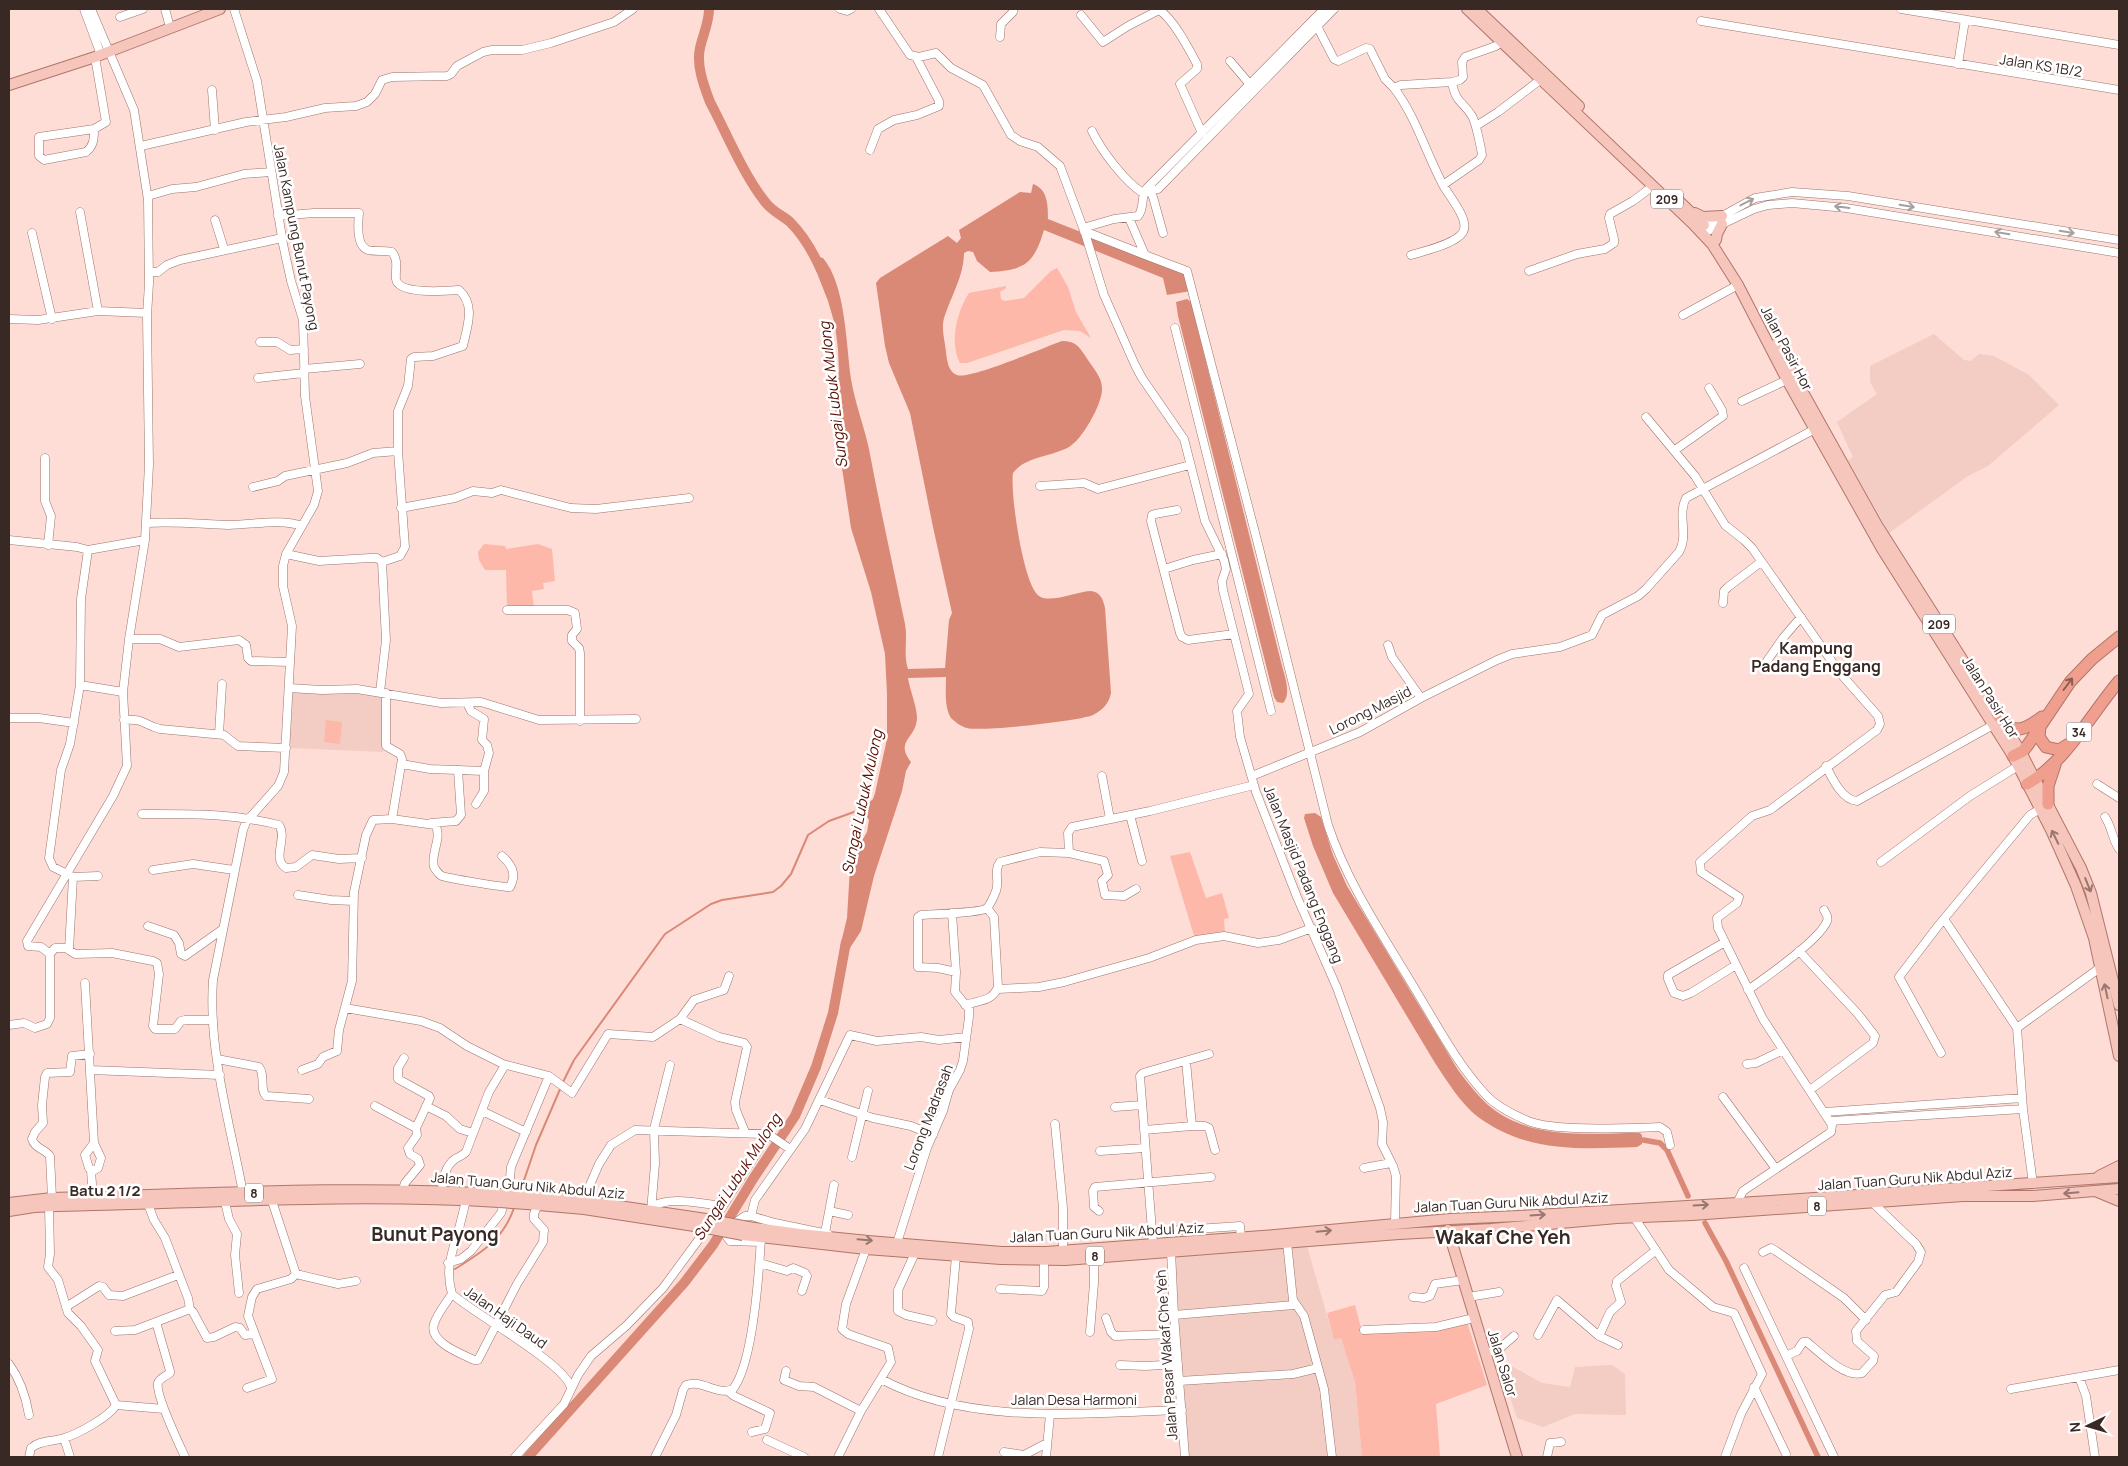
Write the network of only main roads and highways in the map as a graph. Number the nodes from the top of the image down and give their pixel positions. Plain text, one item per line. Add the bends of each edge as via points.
1 (220, 9) edge
2 (1467, 9) edge
3 (1477, 9) edge
4 (9, 85) edge
5 (1692, 212) junction
6 (1716, 240) junction
7 (2119, 637) edge
8 (2119, 681) edge
9 (2051, 710) junction
10 (1995, 720) junction
11 (2041, 724) junction
12 (2068, 746) junction
13 (2017, 758) junction
14 (2031, 781) junction
15 (2044, 807) junction
16 (2119, 952) edge
17 (2109, 958) junction
18 (2119, 1005) edge
19 (2119, 1056) edge
20 (2119, 1166) edge
21 (2119, 1177) edge
22 (2094, 1185) junction
23 (2119, 1189) edge
24 (341, 1190) junction
25 (350, 1198) junction
26 (499, 1198) junction
27 (527, 1200) junction
28 (2119, 1201) edge
29 (50, 1202) junction
30 (9, 1203) edge
31 (9, 1211) edge
32 (1519, 1216) junction
33 (703, 1223) junction
34 (747, 1226) junction
35 (1345, 1229) junction
36 (1491, 1229) junction
37 (1448, 1230) junction
38 (1398, 1234) junction
39 (1452, 1253) junction
40 (1458, 1262) junction
41 (1463, 1278) junction
42 (1517, 1457) edge

1 - 4 main road via 101,55
2 - 10 main road, Jalan Pasir Hor / 209 via 1712,244 1738,285 1882,549
3 - 5 main road, Jalan Pasir Hor / 209
5 - 6 main road, Jalan Pasir Hor / 209
5 - 6 main road via 1722,220
6 - 10 main road, Jalan Pasir Hor / 209 via 1744,281 1869,512
9 -> 7 highway, 34 via 2077,674
8 - 12 highway, 34
9 - 10 highway via 2030,726 2018,729
9 - 11 highway, 34
10 - 13 main road, Jalan Pasir Hor / 209
11 - 12 highway via 2039,737 2046,748 2059,750
11 - 13 highway, 34
12 - 14 highway, 34 via 2045,772
12 - 15 highway via 2050,777
13 - 14 main road, 209
14 - 15 main road, 209
15 -> 17 main road, 209 via 2089,887
19 -> 15 main road, 209 via 2101,968 2076,886
16 - 17 main road
17 - 18 main road, 209
20 - 22 main road
21 - 22 main road, Jalan Tuan Guru Nik Abdul Aziz / 8
22 - 23 main road, Jalan Tuan Guru Nik Abdul Aziz / 8
22 - 28 main road
32 -> 22 main road, Jalan Tuan Guru Nik Abdul Aziz / 8 via 2033,1184
22 -> 36 main road, Jalan Tuan Guru Nik Abdul Aziz / 8 via 2033,1196 1962,1196
24 - 25 main road
24 - 26 main road, Jalan Tuan Guru Nik Abdul Aziz / 8 via 442,1191
24 - 29 main road, Jalan Tuan Guru Nik Abdul Aziz / 8 via 93,1197
25 - 26 main road, Jalan Tuan Guru Nik Abdul Aziz / 8
25 - 29 main road, Jalan Tuan Guru Nik Abdul Aziz / 8 via 148,1204
26 - 27 main road, Jalan Tuan Guru Nik Abdul Aziz / 8, bridge
27 - 33 main road, Jalan Tuan Guru Nik Abdul Aziz / 8 via 538,1204
27 - 33 main road, Jalan Tuan Guru Nik Abdul Aziz / 8 via 585,1201 651,1209
29 - 30 main road, Jalan Tuan Guru Nik Abdul Aziz / 8
29 - 31 main road, Jalan Tuan Guru Nik Abdul Aziz / 8
32 - 35 main road, Jalan Tuan Guru Nik Abdul Aziz / 8
32 - 37 main road via 1457,1224
33 - 34 main road, Jalan Tuan Guru Nik Abdul Aziz / 8, bridge
34 -> 35 main road, Jalan Tuan Guru Nik Abdul Aziz / 8 via 836,1238 1002,1252 1063,1251
34 - 38 main road, Jalan Tuan Guru Nik Abdul Aziz / 8 via 761,1240 1044,1260
35 - 37 main road via 1436,1225
36 - 37 main road, Jalan Tuan Guru Nik Abdul Aziz / 8
36 - 40 main road via 1460,1239
37 - 38 main road, Jalan Tuan Guru Nik Abdul Aziz / 8
37 - 39 main road, Jalan Salor
37 - 40 main road, Jalan Salor
38 - 39 main road via 1439,1236
39 - 41 main road, Jalan Salor
40 - 41 main road, Jalan Salor
41 - 42 main road, Jalan Salor

